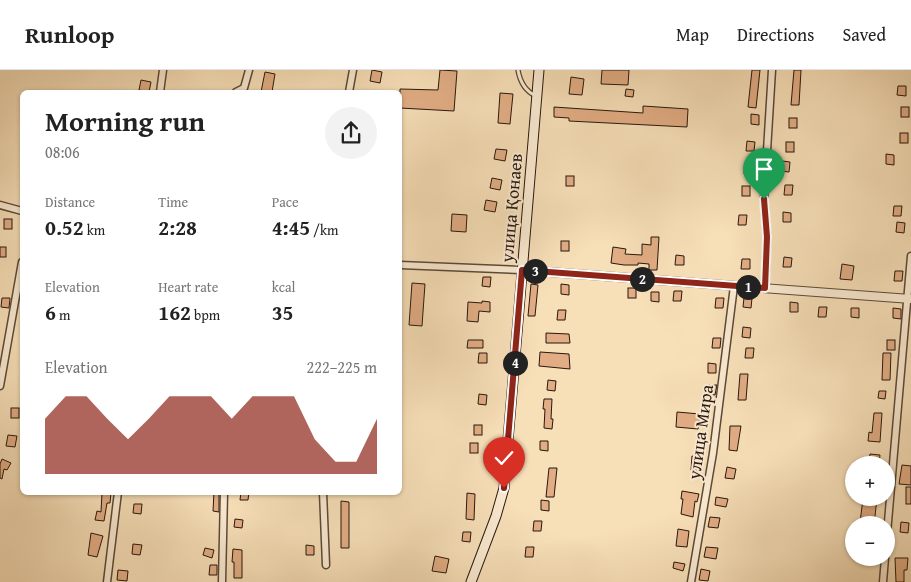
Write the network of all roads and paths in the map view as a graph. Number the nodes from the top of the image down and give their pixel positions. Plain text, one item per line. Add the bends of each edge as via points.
1 (163, 70) edge
2 (248, 70) edge
3 (353, 70) edge
4 (518, 70) edge
5 (539, 70) edge
6 (772, 70) edge
7 (160, 90) edge
8 (240, 90) edge
9 (348, 90) edge
10 (537, 96) junction
11 (0, 205) edge
12 (20, 210) edge
13 (911, 256) edge
14 (402, 265) edge
15 (522, 270) junction
16 (20, 273) edge
17 (734, 286) junction
18 (765, 288) junction
19 (909, 299) edge
20 (0, 386) edge
21 (118, 495) edge
22 (224, 495) edge
23 (323, 495) edge
24 (889, 516) edge
25 (326, 565) dead end
26 (884, 566) edge
27 (106, 582) edge
28 (222, 582) edge
29 (471, 582) edge
30 (691, 582) edge
31 (883, 582) edge

1 - 7 street
2 - 8 street via 244,88
3 - 9 street
4 - 10 lane via 528,93
5 - 10 main road, улица Қонаев
6 - 18 street via 764,199 767,237
10 - 15 main road, улица Қонаев
11 - 12 street
13 - 19 street
14 - 15 street
15 - 17 street
15 - 29 main road, улица Қонаев via 504,488
16 - 20 street
17 - 18 street
17 - 30 street, улица Мира via 713,453
18 - 19 street
19 - 24 street
21 - 27 street
22 - 28 street
23 - 25 street
26 - 31 street

